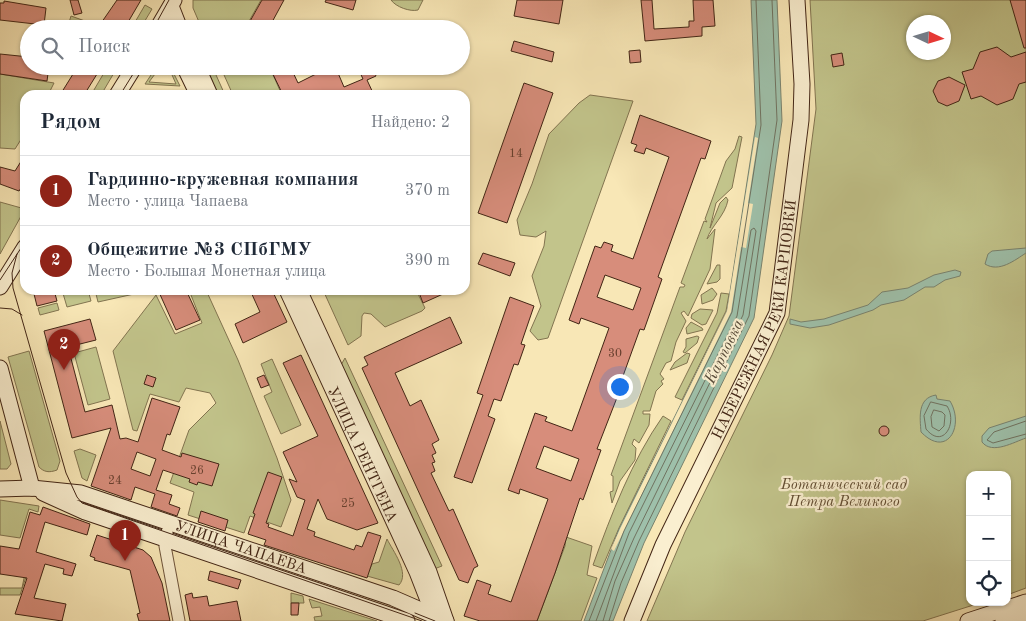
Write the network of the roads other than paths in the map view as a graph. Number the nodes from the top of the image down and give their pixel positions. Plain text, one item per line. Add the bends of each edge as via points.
1 (797, 0) edge
2 (171, 2) edge
3 (162, 20) edge
4 (171, 20) edge
5 (177, 20) edge
6 (129, 75) edge
7 (188, 75) edge
8 (201, 75) edge
9 (120, 90) edge
10 (196, 90) edge
11 (208, 90) edge
12 (20, 255) edge
13 (0, 287) edge
14 (289, 295) edge
15 (301, 295) edge
16 (0, 368) edge
17 (32, 488) junction
18 (0, 489) edge
19 (169, 523) junction
20 (166, 539) junction
21 (1026, 602) edge
22 (1026, 614) edge
23 (442, 620) edge
24 (179, 621) edge
25 (407, 621) edge
26 (632, 621) edge
27 (968, 621) edge
28 (1003, 621) edge

1 - 26 street, НАБЕРЕЖНАЯ РЕКИ КАРПОВКИ via 801,120 777,313 663,545
2 - 3 street
2 - 4 street
2 - 5 street
6 - 9 street
7 - 10 street
8 - 11 street
12 - 13 street
14 - 23 street, УЛИЦА РЕНТГЕНА
15 - 23 street, УЛИЦА РЕНТГЕНА via 429,572
16 - 17 street
17 - 18 street, УЛИЦА ЧАПАЕВА
17 - 19 street, УЛИЦА ЧАПАЕВА via 81,493
17 - 20 street, УЛИЦА ЧАПАЕВА via 85,512
19 - 20 street
19 - 23 street, УЛИЦА ЧАПАЕВА via 393,598
20 - 24 street
20 - 25 street, УЛИЦА ЧАПАЕВА
21 - 27 street
22 - 28 street

